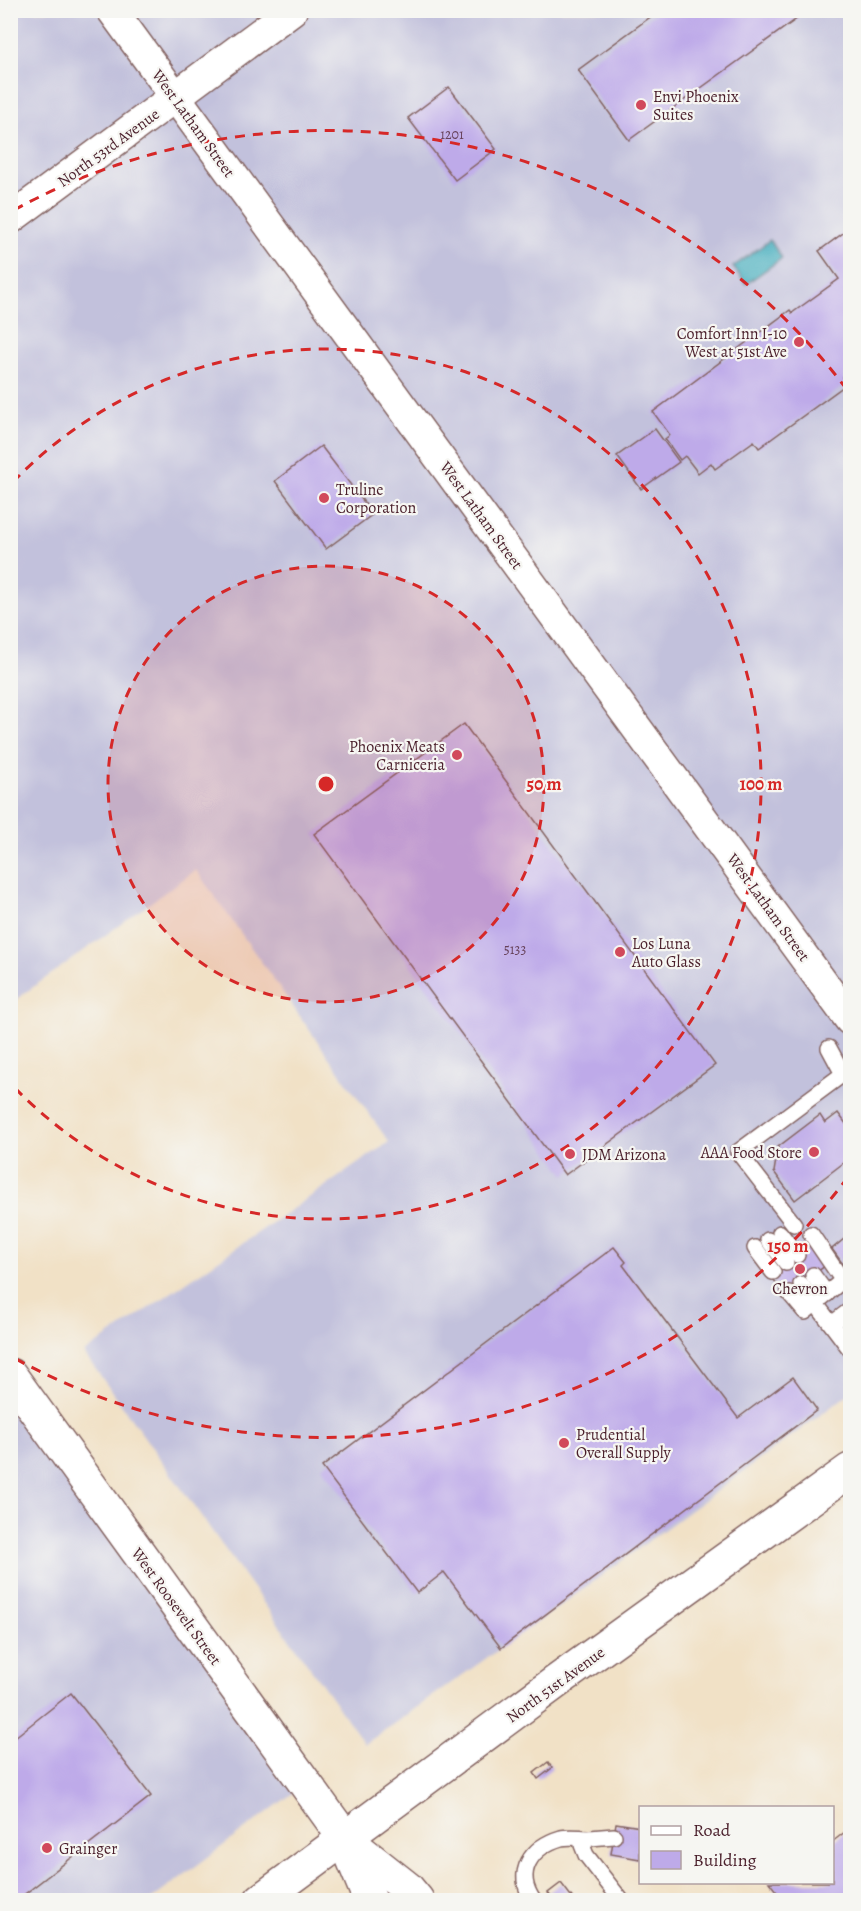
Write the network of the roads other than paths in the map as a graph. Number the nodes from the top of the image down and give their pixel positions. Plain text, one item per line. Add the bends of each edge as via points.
1 (112, 10) edge
2 (292, 10) edge
3 (176, 97) junction
4 (10, 219) edge
5 (850, 1020) edge
6 (829, 1048) dead end
7 (794, 1224) dead end
8 (811, 1234) dead end
9 (774, 1236) dead end
10 (754, 1248) dead end
11 (791, 1259) dead end
12 (773, 1272) dead end
13 (847, 1277) edge
14 (821, 1298) junction
15 (850, 1310) edge
16 (832, 1324) junction
17 (850, 1348) edge
18 (10, 1375) edge
19 (850, 1470) edge
20 (614, 1836) dead end
21 (344, 1838) junction
22 (590, 1838) junction
23 (261, 1900) edge
24 (370, 1900) edge
25 (417, 1900) edge
26 (533, 1900) edge
27 (621, 1900) edge

1 - 3 street, West Latham Street
2 - 3 street, North 53rd Avenue
3 - 4 street, North 53rd Avenue
3 - 5 street, West Latham Street
6 - 7 lane via 843,1074 738,1152
8 - 13 lane
9 - 11 lane
10 - 12 lane
13 - 14 lane
14 - 14 lane via 805,1312 801,1284
14 - 16 lane
15 - 16 lane
16 - 17 lane
18 - 21 street, West Roosevelt Street
19 - 21 street, North 51st Avenue
20 - 22 lane
21 - 23 street, North 51st Avenue
21 - 24 street, West Roosevelt Street
21 - 25 street, West Roosevelt Street
22 - 26 lane via 563,1837 542,1846 529,1859 524,1878
22 - 27 lane via 582,1845 586,1855

